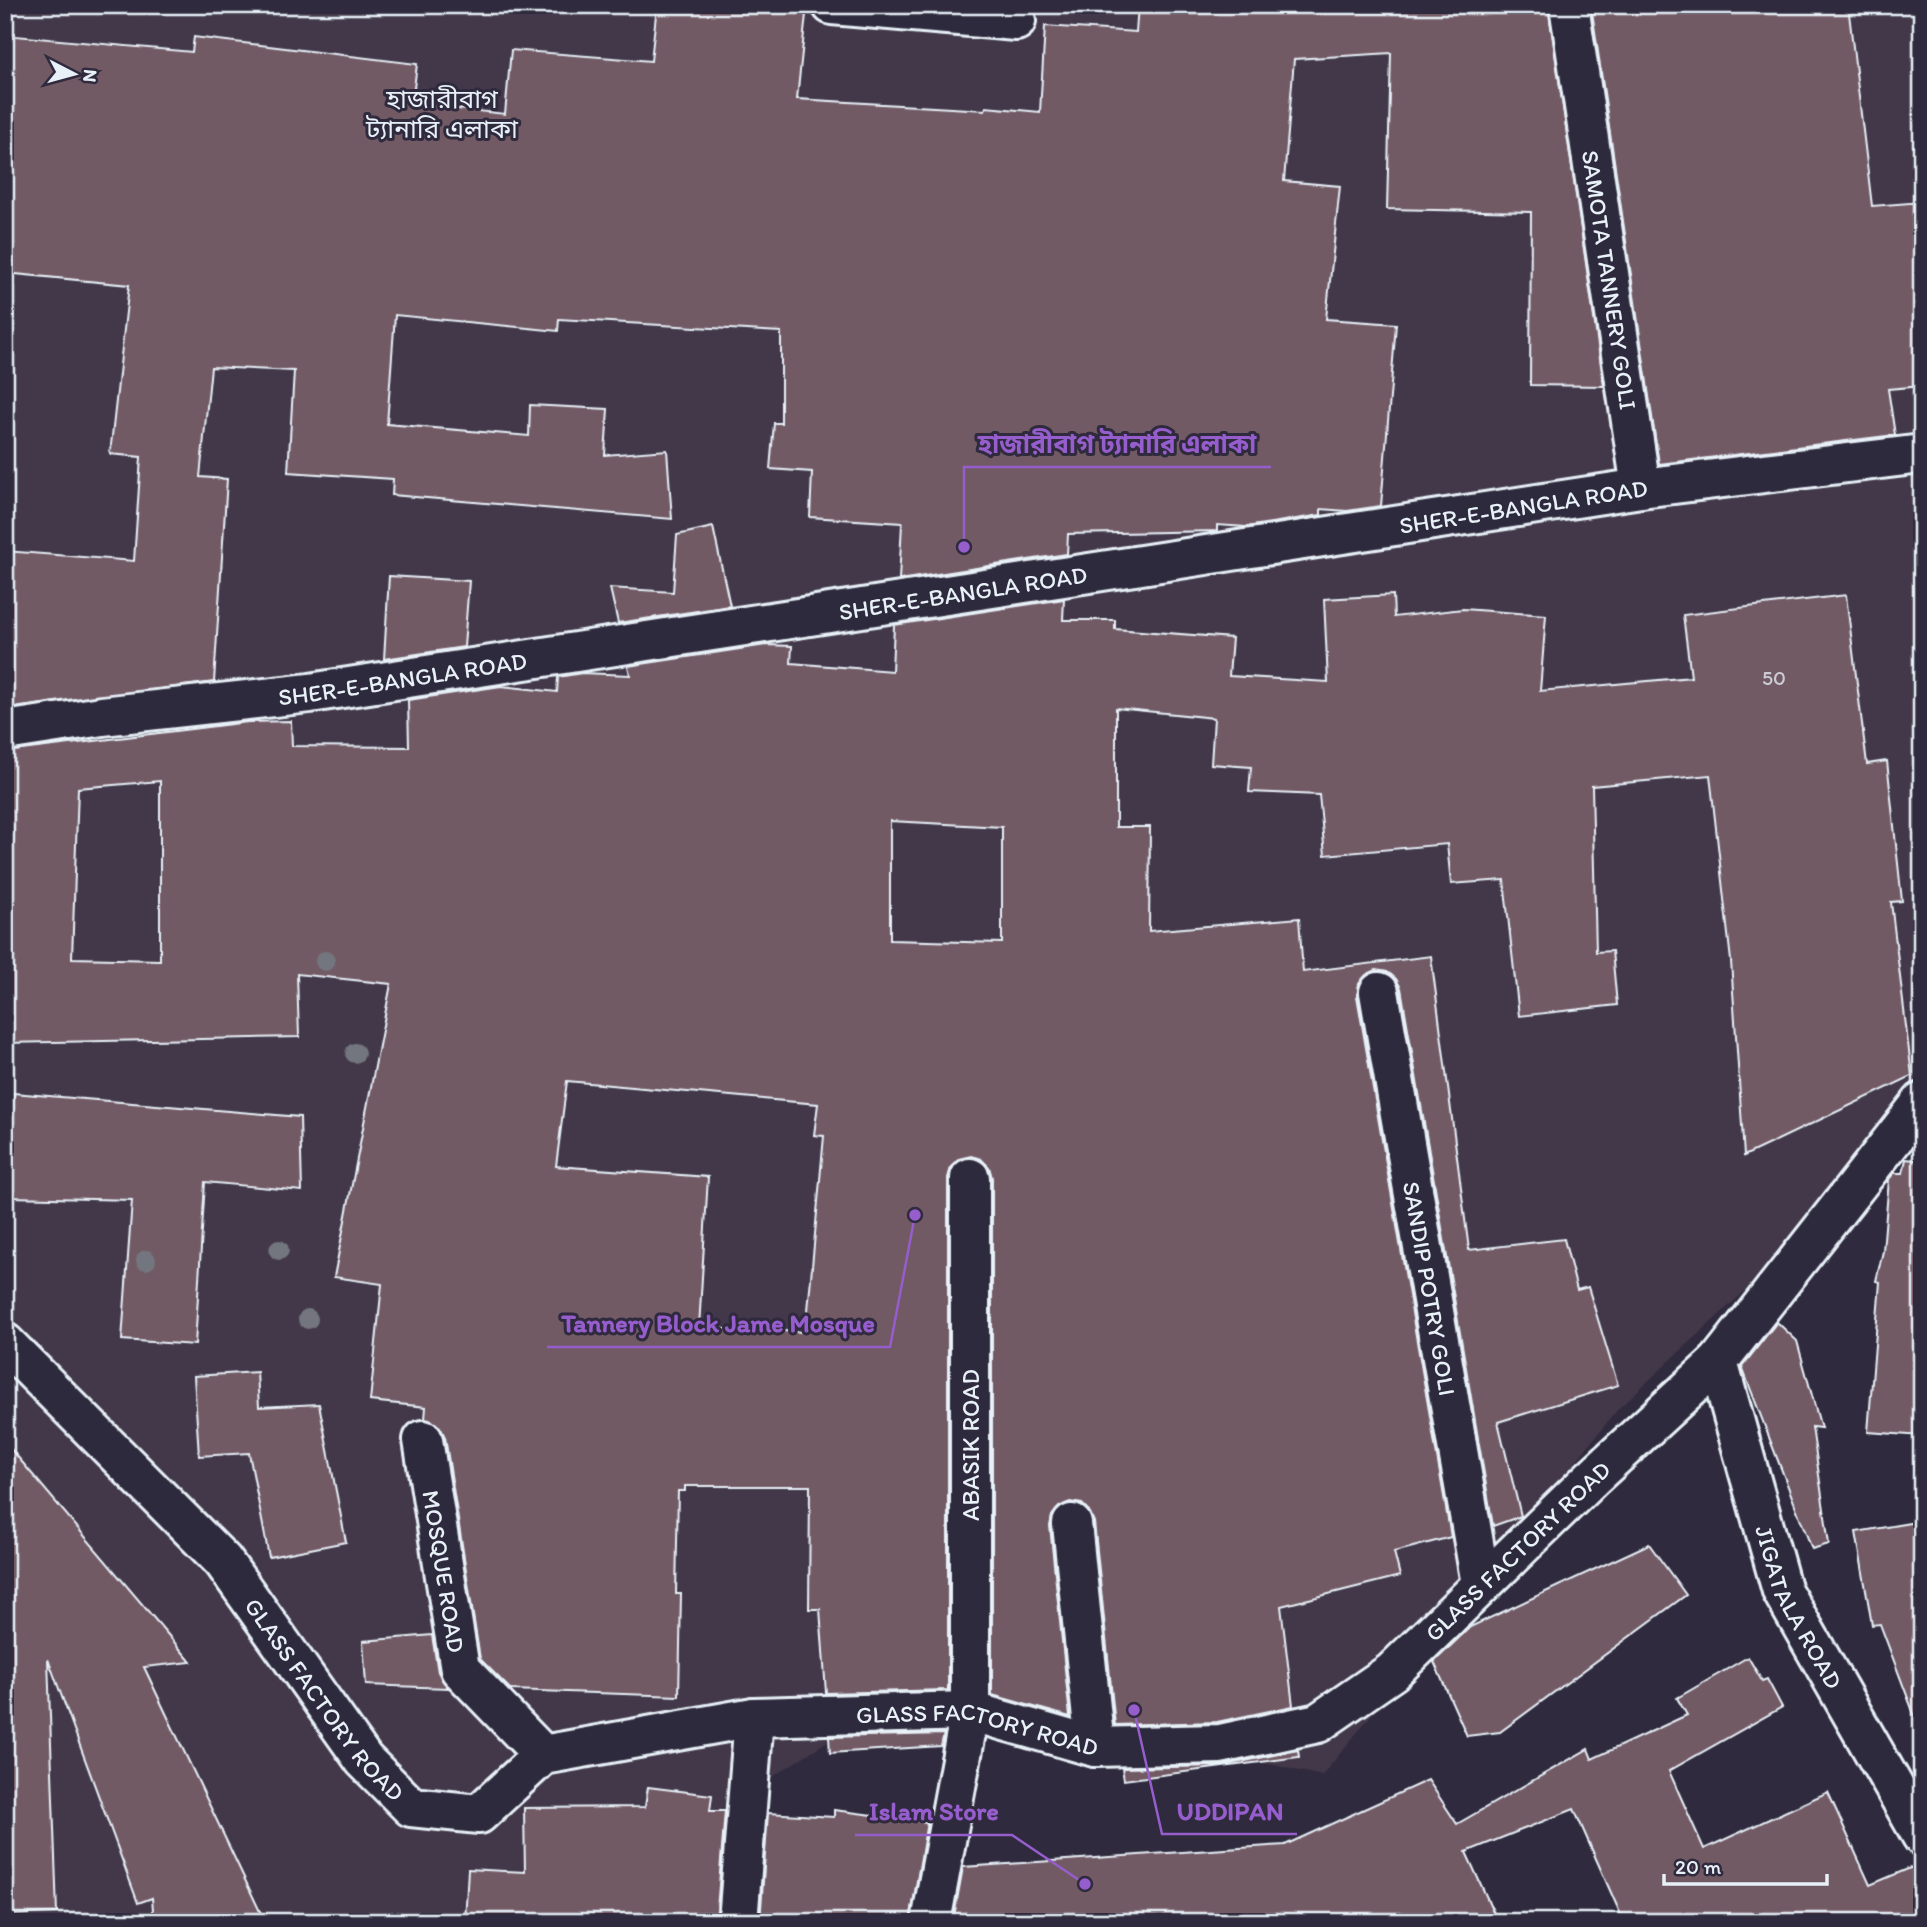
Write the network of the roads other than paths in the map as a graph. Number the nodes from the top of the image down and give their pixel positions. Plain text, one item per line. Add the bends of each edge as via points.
1 (1569, 5) edge
2 (844, 6) edge
3 (1016, 21) dead end
4 (1922, 454) edge
5 (1641, 488) junction
6 (5, 731) edge
7 (1379, 992) dead end
8 (1922, 1102) edge
9 (970, 1178) dead end
10 (5, 1343) edge
11 (1718, 1362) junction
12 (423, 1440) dead end
13 (1072, 1524) dead end
14 (1481, 1584) junction
15 (970, 1711) junction
16 (754, 1717) junction
17 (1095, 1747) junction
18 (543, 1755) junction
19 (1922, 1836) edge
20 (738, 1922) edge
21 (931, 1922) edge

1 - 5 street, SAMOTA TANNERY GOLI
2 - 3 street
4 - 5 street, SHER-E-BANGLA ROAD
5 - 6 street, SHER-E-BANGLA ROAD via 310,693
7 - 14 street, SANDIP POTRY GOLI
8 - 11 street, GLASS FACTORY ROAD
9 - 15 street, ABASIK ROAD
10 - 18 street, GLASS FACTORY ROAD via 223,1561 365,1760 411,1807 479,1814
11 - 14 street, GLASS FACTORY ROAD
11 - 19 street, JIGATALA ROAD via 1782,1591
12 - 18 street, MOSQUE ROAD via 460,1669
13 - 17 street
14 - 17 street, GLASS FACTORY ROAD via 1392,1672 1318,1723 1220,1744
15 - 16 street, GLASS FACTORY ROAD
15 - 17 street, GLASS FACTORY ROAD
15 - 21 street, ABASIK ROAD
16 - 18 street, GLASS FACTORY ROAD
16 - 20 street

